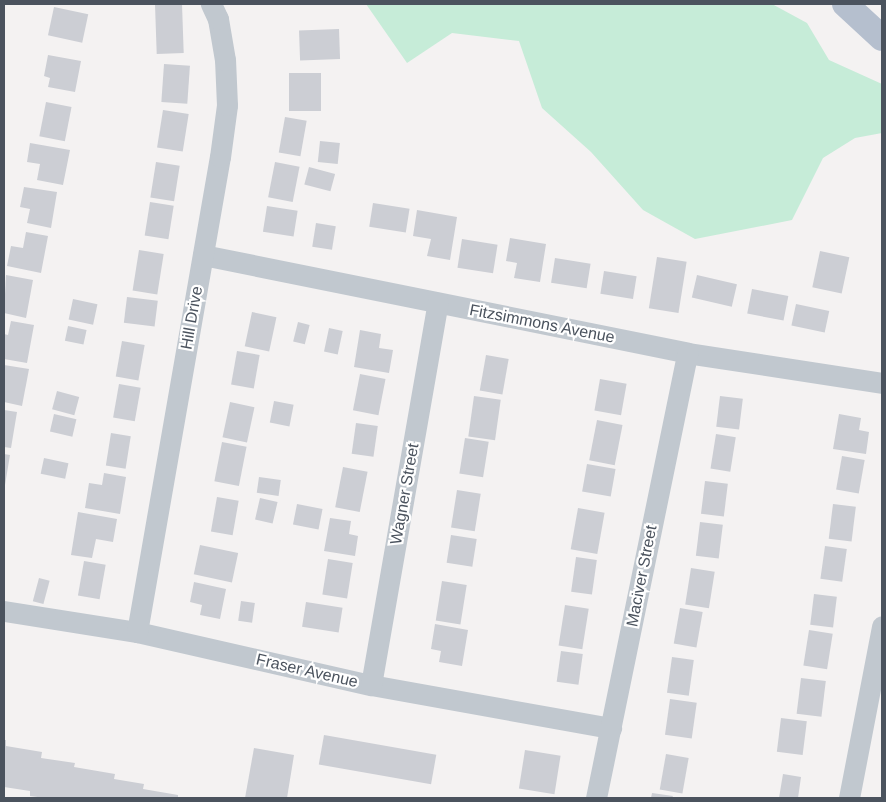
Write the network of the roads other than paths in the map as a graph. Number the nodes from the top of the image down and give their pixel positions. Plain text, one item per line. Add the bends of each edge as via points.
1 (211, 4) edge
2 (845, 4) edge
3 (882, 38) edge
4 (203, 255) junction
5 (438, 303) junction
6 (687, 353) junction
7 (882, 383) edge
8 (4, 611) edge
9 (882, 626) edge
10 (137, 632) junction
11 (371, 685) junction
12 (611, 728) junction
13 (596, 798) edge
14 (849, 798) edge

1 - 4 street, Hill Drive via 218,19 225,60 227,105
2 - 3 main road
4 - 5 street, Fitzsimmons Avenue
4 - 10 street, Hill Drive
5 - 6 street, Fitzsimmons Avenue
5 - 11 street, Wagner Street
6 - 7 street, Fitzsimmons Avenue
6 - 12 street, Maciver Street
8 - 10 street, Fraser Avenue
9 - 14 street
10 - 11 street, Fraser Avenue
11 - 12 street, Fraser Avenue
12 - 13 street, Maciver Street

